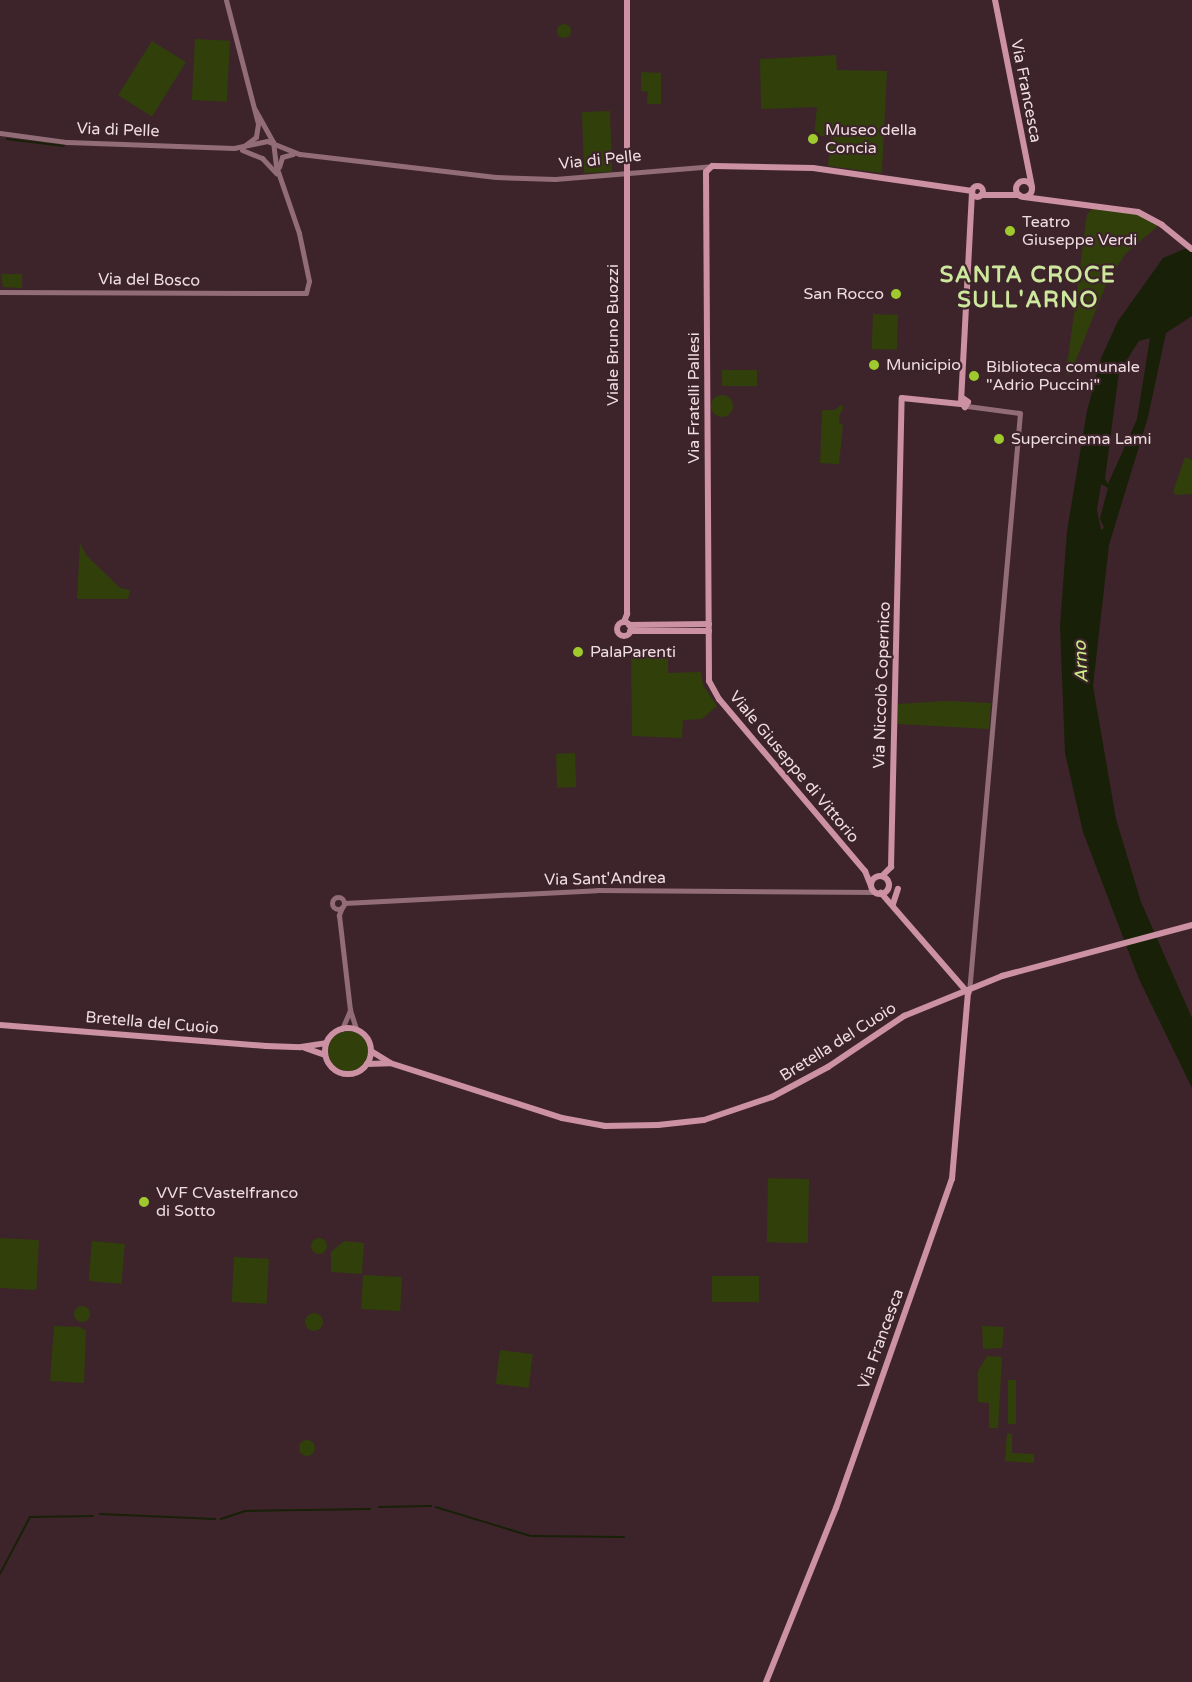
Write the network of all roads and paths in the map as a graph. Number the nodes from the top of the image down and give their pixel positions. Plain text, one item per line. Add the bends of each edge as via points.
1 (226, 0) edge
2 (627, 0) edge
3 (995, 0) edge
4 (255, 110) junction
5 (0, 133) edge
6 (273, 142) junction
7 (235, 148) junction
8 (300, 153) junction
9 (712, 166) junction
10 (627, 171) junction
11 (281, 181) junction
12 (1018, 185) junction
13 (1032, 188) junction
14 (972, 191) junction
15 (981, 191) junction
16 (1022, 196) junction
17 (1035, 200) junction
18 (1192, 249) edge
19 (0, 292) edge
20 (964, 403) junction
21 (708, 496) joint
22 (710, 624) junction
23 (628, 626) junction
24 (709, 632) junction
25 (865, 872) junction
26 (879, 876) junction
27 (871, 886) junction
28 (898, 889) dead end
29 (860, 892) junction
30 (881, 892) junction
31 (343, 903) junction
32 (893, 904) junction
33 (334, 907) junction
34 (339, 915) junction
35 (1192, 925) edge
36 (968, 993) junction
37 (350, 1010) junction
38 (0, 1025) edge
39 (342, 1029) junction
40 (356, 1029) junction
41 (326, 1043) junction
42 (301, 1047) junction
43 (371, 1051) junction
44 (325, 1055) junction
45 (390, 1063) junction
46 (367, 1064) junction
47 (766, 1682) edge

1 - 4 street
2 - 10 main road, Viale Bruno Buozzi
3 - 13 main road, Via Francesca
4 - 6 street
4 - 7 street via 256,137 249,145
5 - 7 street, Via di Pelle via 67,142
6 - 7 street, Via di Pelle
6 - 8 street, Via di Pelle
6 - 11 street
7 - 11 street, Via di Pelle via 268,162
8 - 10 street, Via di Pelle via 496,177 559,178
8 - 11 street via 280,159
9 - 10 street, Via di Pelle
9 - 14 main road, Via di Pelle via 813,168
9 - 21 main road, Via Fratelli Pallesi via 706,172
10 - 23 main road, Viale Bruno Buozzi
11 - 19 street, Via del Bosco via 307,266 309,288 298,296
12 - 13 main road via 1024,181
12 - 15 main road via 1005,191
12 - 16 main road
13 - 16 main road
13 - 17 main road, Via Francesca
14 - 15 main road via 976,185
14 - 20 main road
15 - 16 main road
16 - 17 main road
17 - 18 main road via 1134,211
20 - 26 main road, Via Niccolò Copernico via 902,398 891,867
20 - 36 street via 1020,413
21 - 22 main road, Viale Giuseppe di Vittorio
22 - 23 main road
22 - 24 main road, Viale Giuseppe di Vittorio
23 - 24 main road
24 - 25 main road, Viale Giuseppe di Vittorio via 709,681 715,694
25 - 26 main road, Viale Giuseppe di Vittorio
25 - 27 main road, Viale Giuseppe di Vittorio
26 - 27 main road, Via Niccolò Copernico
26 - 30 main road via 888,883
27 - 29 street, Via Sant'Andrea
27 - 30 main road, Viale Giuseppe di Vittorio
28 - 32 main road
29 - 30 street, Via Sant'Andrea
29 - 31 street, Via Sant'Andrea via 597,890
30 - 32 main road
31 - 33 street, Via Sant'Andrea
31 - 33 street via 334,898
31 - 34 street
32 - 36 main road
33 - 34 street
34 - 37 street
35 - 45 main road, Bretella del Cuoio, bridge via 1002,976 904,1016 828,1067 772,1096 704,1120 605,1126 562,1118
36 - 47 main road, Via Francesca via 952,1179 836,1508
37 - 39 street
37 - 40 street
38 - 42 main road, Bretella del Cuoio
39 - 40 main road
39 - 41 main road
40 - 43 main road, Bretella del Cuoio via 365,1036
41 - 42 main road, Bretella del Cuoio
41 - 44 main road
42 - 44 main road, Bretella del Cuoio
43 - 45 main road, Bretella del Cuoio
43 - 46 main road
44 - 46 main road, Bretella del Cuoio via 333,1069 344,1074
45 - 46 main road, Bretella del Cuoio

